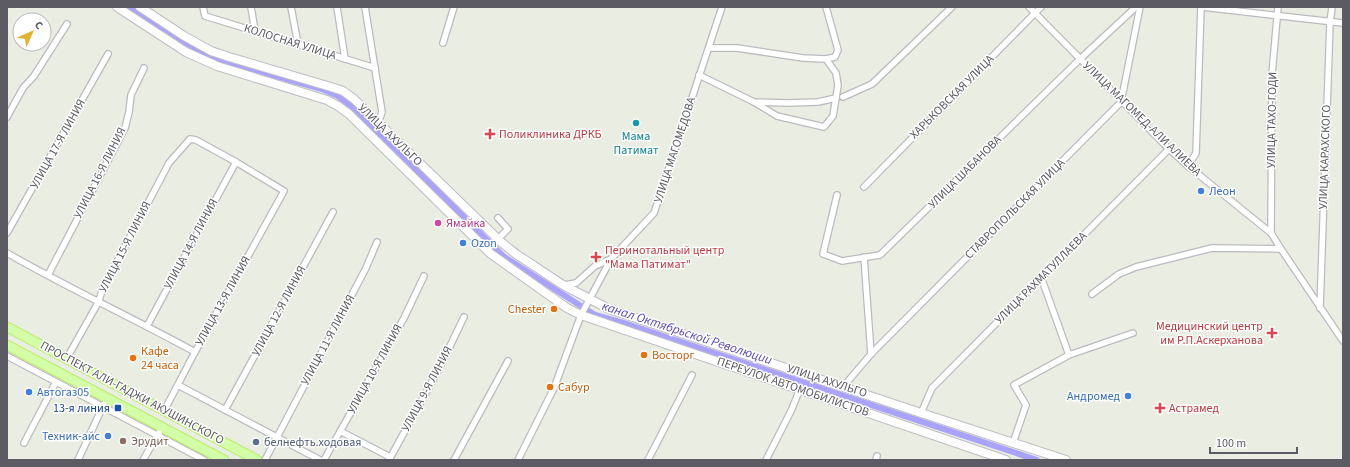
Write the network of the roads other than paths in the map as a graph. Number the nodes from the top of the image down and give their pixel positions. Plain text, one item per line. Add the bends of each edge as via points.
1 (117, 7) edge
2 (140, 7) edge
3 (203, 7) edge
4 (251, 7) edge
5 (292, 7) edge
6 (337, 7) edge
7 (365, 7) edge
8 (454, 7) edge
9 (722, 7) edge
10 (826, 7) edge
11 (952, 7) edge
12 (1029, 7) edge
13 (1041, 7) edge
14 (1136, 7) edge
15 (1140, 7) edge
16 (1201, 7) edge
17 (1278, 7) edge
18 (1332, 7) edge
19 (1035, 13) junction
20 (1277, 16) junction
21 (1330, 23) junction
22 (1343, 23) edge
23 (67, 24) dead end
24 (255, 31) junction
25 (443, 43) dead end
26 (298, 44) junction
27 (709, 48) junction
28 (108, 54) dead end
29 (345, 59) junction
30 (826, 59) junction
31 (1080, 59) junction
32 (144, 68) dead end
33 (375, 68) junction
34 (699, 75) junction
35 (843, 97) dead end
36 (836, 98) junction
37 (754, 102) junction
38 (1122, 102) junction
39 (7, 118) edge
40 (378, 122) junction
41 (1170, 149) junction
42 (236, 162) junction
43 (1188, 166) junction
44 (864, 187) dead end
45 (837, 195) dead end
46 (333, 212) dead end
47 (498, 218) dead end
48 (7, 233) edge
49 (1271, 233) junction
50 (498, 239) junction
51 (377, 242) dead end
52 (1281, 249) junction
53 (7, 253) edge
54 (864, 257) junction
55 (611, 259) junction
56 (48, 275) junction
57 (424, 276) dead end
58 (1041, 278) junction
59 (563, 285) junction
60 (1092, 294) dead end
61 (99, 301) junction
62 (589, 301) junction
63 (1320, 308) junction
64 (581, 315) junction
65 (464, 317) dead end
66 (147, 326) junction
67 (7, 327) edge
68 (1133, 333) dead end
69 (1343, 341) edge
70 (42, 345) junction
71 (8, 347) edge
72 (195, 352) junction
73 (871, 354) junction
74 (1069, 354) junction
75 (7, 356) edge
76 (67, 358) junction
77 (36, 360) junction
78 (508, 361) dead end
79 (692, 375) dead end
80 (56, 382) junction
81 (178, 385) junction
82 (843, 386) junction
83 (800, 390) junction
84 (105, 402) junction
85 (226, 410) junction
86 (164, 411) junction
87 (921, 413) junction
88 (340, 431) junction
89 (160, 432) junction
90 (277, 438) junction
91 (24, 443) dead end
92 (1013, 443) junction
93 (389, 459) edge
94 (78, 460) edge
95 (143, 460) edge
96 (204, 460) edge
97 (224, 460) edge
98 (255, 460) edge
99 (265, 460) edge
100 (320, 460) edge
101 (324, 460) edge
102 (454, 460) edge
103 (518, 460) edge
104 (648, 460) edge
105 (766, 460) edge
106 (1006, 460) edge
107 (1066, 460) edge

1 - 64 main road, ПЕРЕУЛОК АВТОМОБИЛИСТОВ via 202,60 327,100 338,106 491,254 567,308
2 - 40 main road, УЛИЦА АХУЛЬГО via 211,51 343,91
3 - 24 street, КОЛОСНАЯ УЛИЦА via 205,16
4 - 24 street
5 - 26 street
6 - 29 street
7 - 33 street
8 - 25 street
9 - 27 street, УЛИЦА МАГОМЕДОВА
10 - 30 street via 838,50 835,57
11 - 35 street via 872,84
12 - 19 street, УЛИЦА МАГОМЕД-АЛИ АЛИЕВА
13 - 19 street, ХАРЬКОВСКАЯ УЛИЦА
14 - 31 street, УЛИЦА ШАБАНОВА
15 - 38 street
16 - 20 street
16 - 43 street via 1196,153
17 - 20 street, УЛИЦА ТАХО-ГОДИ
18 - 21 street, УЛИЦА КАРАХСКОГО
19 - 31 street, УЛИЦА МАГОМЕД-АЛИ АЛИЕВА
19 - 44 street, ХАРЬКОВСКАЯ УЛИЦА
20 - 21 street
20 - 49 street, УЛИЦА ТАХО-ГОДИ via 1272,74
21 - 22 street
21 - 63 street, УЛИЦА КАРАХСКОГО
23 - 39 street via 34,76 23,88
24 - 26 street, КОЛОСНАЯ УЛИЦА
26 - 29 street, КОЛОСНАЯ УЛИЦА
27 - 30 street via 736,48
27 - 34 street, УЛИЦА МАГОМЕДОВА
28 - 48 street, УЛИЦА 17-Я ЛИНИЯ
29 - 33 street, КОЛОСНАЯ УЛИЦА
30 - 36 street via 836,73
31 - 38 street, УЛИЦА МАГОМЕД-АЛИ АЛИЕВА
31 - 54 street, УЛИЦА ШАБАНОВА via 880,255
32 - 56 street, УЛИЦА 16-Я ЛИНИЯ via 130,95 125,128
33 - 40 street via 382,112
34 - 37 street
34 - 55 street, УЛИЦА МАГОМЕДОВА via 654,213
36 - 37 street via 788,104
36 - 37 street via 833,116 824,127 777,116
38 - 41 street, УЛИЦА МАГОМЕД-АЛИ АЛИЕВА
38 - 73 street, СТАВРОПОЛЬСКАЯ УЛИЦА
40 - 50 main road, УЛИЦА АХУЛЬГО
41 - 43 street, УЛИЦА МАГОМЕД-АЛИ АЛИЕВА
41 - 58 street, УЛИЦА РАХМАТУЛЛАЕВА
42 - 61 street, УЛИЦА 15-Я ЛИНИЯ via 190,139 169,163 102,290
42 - 66 street, УЛИЦА 14-Я ЛИНИЯ
42 - 72 street, УЛИЦА 13-Я ЛИНИЯ via 284,191
43 - 49 street, УЛИЦА МАГОМЕД-АЛИ АЛИЕВА
45 - 54 street, УЛИЦА ШАБАНОВА via 823,254 842,261
46 - 85 street, УЛИЦА 12-Я ЛИНИЯ
47 - 50 street via 508,229
49 - 52 street, УЛИЦА МАГОМЕД-АЛИ АЛИЕВА
50 - 59 main road, УЛИЦА АХУЛЬГО via 521,258
51 - 90 street, УЛИЦА 11-Я ЛИНИЯ via 366,268
52 - 60 street via 1212,248 1136,267 1119,274
52 - 63 street, УЛИЦА МАГОМЕД-АЛИ АЛИЕВА
53 - 56 street
54 - 73 street
55 - 59 street via 595,266 576,282
55 - 62 street, УЛИЦА МАГОМЕДОВА
56 - 61 street
57 - 88 street, УЛИЦА 10-Я ЛИНИЯ via 404,318
58 - 74 street
58 - 87 street, УЛИЦА РАХМАТУЛЛАЕВА via 932,388
59 - 62 main road, УЛИЦА АХУЛЬГО
61 - 66 street
61 - 76 street, УЛИЦА 15-Я ЛИНИЯ
62 - 64 street, УЛИЦА МАГОМЕДОВА
62 - 82 main road, УЛИЦА АХУЛЬГО
63 - 69 street, УЛИЦА МАГОМЕД-АЛИ АЛИЕВА
64 - 83 main road, ПЕРЕУЛОК АВТОМОБИЛИСТОВ
64 - 103 street via 554,388
65 - 93 street, УЛИЦА 9-Я ЛИНИЯ via 440,367
66 - 72 street
67 - 70 main road, ПРОСПЕКТ АЛИ-ГАДЖИ АКУШИНСКОГО
68 - 74 street
70 - 76 main road, ПРОСПЕКТ АЛИ-ГАДЖИ АКУШИНСКОГО
70 - 77 main road via 45,351
71 - 77 main road, ПРОСПЕКТ АЛИ-ГАДЖИ АКУШИНСКОГО
72 - 81 street, УЛИЦА 13-Я ЛИНИЯ
73 - 82 street, СТАВРОПОЛЬСКАЯ УЛИЦА
74 - 92 street via 1014,385 1026,405
75 - 80 street
76 - 86 main road, ПРОСПЕКТ АЛИ-ГАДЖИ АКУШИНСКОГО
77 - 84 main road, ПРОСПЕКТ АЛИ-ГАДЖИ АКУШИНСКОГО
78 - 102 street
79 - 104 street
80 - 84 street
80 - 91 street
81 - 85 street
81 - 86 street, УЛИЦА 13-Я ЛИНИЯ
82 - 87 main road, УЛИЦА АХУЛЬГО
83 - 105 street
83 - 106 main road, ПЕРЕУЛОК АВТОМОБИЛИСТОВ
84 - 89 main road, ПРОСПЕКТ АЛИ-ГАДЖИ АКУШИНСКОГО
84 - 94 street
85 - 90 street
86 - 98 main road, ПРОСПЕКТ АЛИ-ГАДЖИ АКУШИНСКОГО
87 - 92 main road, УЛИЦА АХУЛЬГО
88 - 93 street
88 - 101 street, УЛИЦА 10-Я ЛИНИЯ
89 - 95 street
89 - 96 street
89 - 97 main road, ПРОСПЕКТ АЛИ-ГАДЖИ АКУШИНСКОГО
90 - 99 street, УЛИЦА 11-Я ЛИНИЯ
90 - 100 street
92 - 107 main road, УЛИЦА АХУЛЬГО

